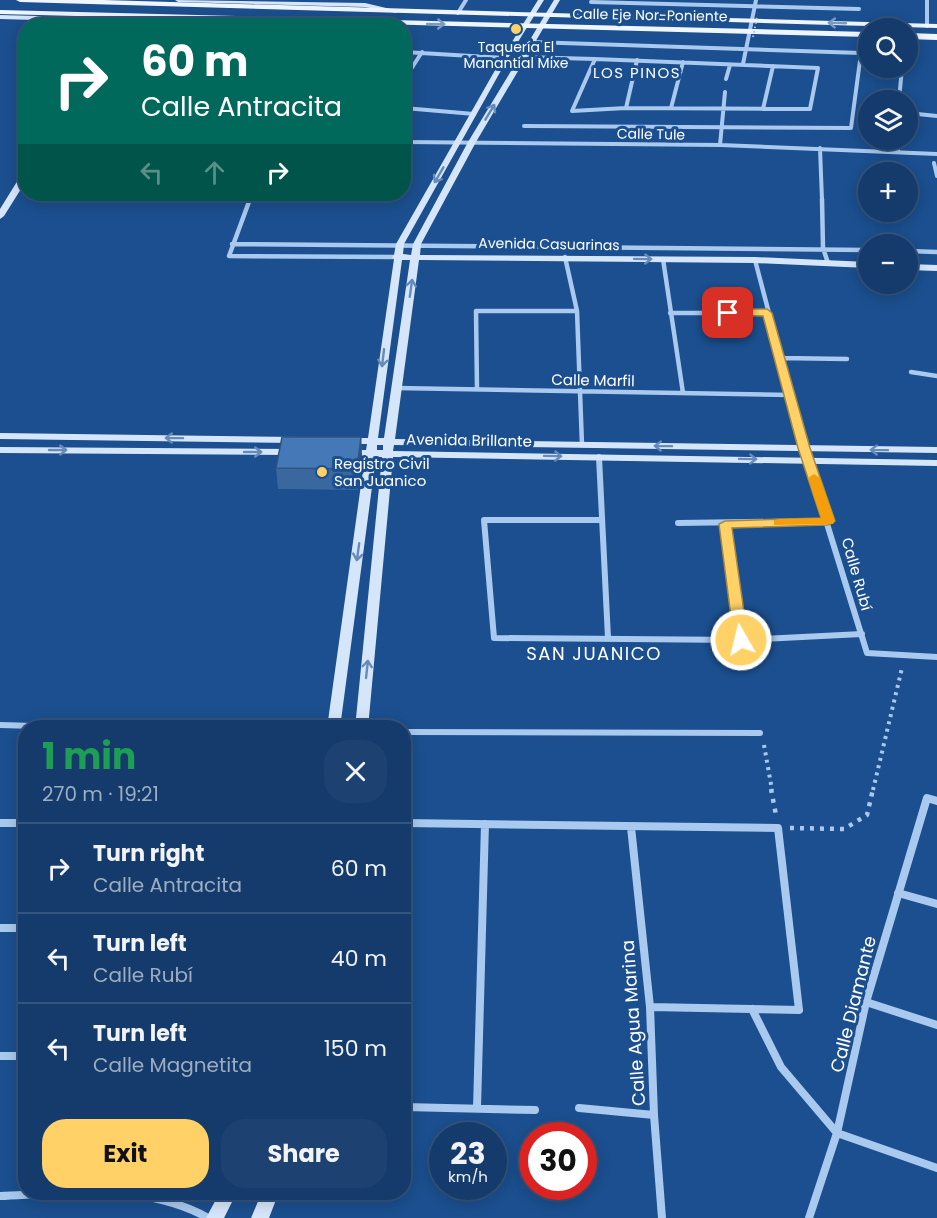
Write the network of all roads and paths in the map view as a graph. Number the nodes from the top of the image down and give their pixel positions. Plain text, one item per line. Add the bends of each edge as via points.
1 (20, 0) edge
2 (178, 0) edge
3 (466, 0) edge
4 (541, 0) edge
5 (557, 0) edge
6 (756, 0) edge
7 (927, 0) edge
8 (591, 2) dead end
9 (755, 7) junction
10 (859, 9) dead end
11 (400, 11) junction
12 (458, 13) junction
13 (0, 14) edge
14 (531, 15) junction
15 (548, 16) junction
16 (75, 18) edge
17 (400, 18) edge
18 (754, 18) junction
19 (411, 23) edge
20 (858, 25) edge
21 (525, 26) junction
22 (542, 26) junction
23 (927, 26) junction
24 (937, 26) edge
25 (918, 29) edge
26 (751, 34) junction
27 (918, 34) edge
28 (858, 35) edge
29 (937, 37) edge
30 (532, 42) junction
31 (747, 50) junction
32 (411, 52) edge
33 (422, 52) junction
34 (523, 57) junction
35 (505, 58) junction
36 (595, 59) junction
37 (637, 60) junction
38 (683, 62) junction
39 (743, 64) junction
40 (730, 65) junction
41 (773, 66) junction
42 (411, 69) edge
43 (726, 79) dead end
44 (725, 92) dead end
45 (626, 108) junction
46 (671, 108) junction
47 (720, 108) junction
48 (411, 109) edge
49 (763, 109) junction
50 (474, 114) junction
51 (918, 114) edge
52 (937, 116) edge
53 (524, 126) dead end
54 (723, 126) junction
55 (411, 142) edge
56 (458, 142) junction
57 (472, 142) junction
58 (720, 145) junction
59 (820, 148) junction
60 (898, 152) joint
61 (937, 154) edge
62 (934, 163) dead end
63 (937, 176) edge
64 (18, 187) edge
65 (249, 201) edge
66 (0, 216) edge
67 (232, 244) junction
68 (400, 244) junction
69 (417, 244) junction
70 (823, 248) junction
71 (858, 250) edge
72 (918, 251) edge
73 (937, 252) edge
74 (396, 257) junction
75 (416, 257) junction
76 (565, 257) junction
77 (663, 259) junction
78 (755, 260) junction
79 (828, 263) junction
80 (858, 264) edge
81 (918, 267) edge
82 (937, 268) edge
83 (577, 311) junction
84 (670, 312) junction
85 (767, 313) junction
86 (780, 358) junction
87 (847, 359) dead end
88 (911, 372) dead end
89 (937, 376) edge
90 (396, 388) junction
91 (477, 389) junction
92 (582, 392) junction
93 (683, 393) junction
94 (790, 395) junction
95 (0, 436) edge
96 (315, 440) edge
97 (338, 441) edge
98 (373, 441) junction
99 (388, 441) junction
100 (582, 445) junction
101 (0, 450) edge
102 (937, 450) edge
103 (299, 452) edge
104 (335, 452) edge
105 (371, 453) junction
106 (388, 453) junction
107 (806, 454) junction
108 (599, 457) junction
109 (937, 463) edge
110 (601, 520) junction
111 (828, 521) junction
112 (678, 523) dead end
113 (725, 524) junction
114 (862, 634) junction
115 (608, 638) junction
116 (741, 640) junction
117 (905, 657) junction
118 (937, 657) edge
119 (334, 720) edge
120 (362, 720) edge
121 (0, 725) edge
122 (18, 726) edge
123 (411, 732) edge
124 (760, 733) joint
125 (937, 801) edge
126 (0, 823) edge
127 (18, 823) edge
128 (411, 823) edge
129 (486, 824) junction
130 (632, 827) junction
131 (778, 828) junction
132 (898, 893) junction
133 (937, 904) edge
134 (0, 928) edge
135 (18, 928) edge
136 (866, 1002) junction
137 (650, 1007) junction
138 (752, 1009) junction
139 (937, 1026) edge
140 (0, 1056) edge
141 (18, 1056) edge
142 (411, 1107) edge
143 (477, 1108) junction
144 (579, 1108) dead end
145 (535, 1110) dead end
146 (654, 1115) junction
147 (837, 1133) junction
148 (937, 1168) edge
149 (18, 1195) edge
150 (0, 1196) edge
151 (161, 1200) edge
152 (225, 1200) edge
153 (268, 1200) edge
154 (208, 1218) edge
155 (215, 1218) edge
156 (260, 1218) edge
157 (662, 1218) edge
158 (809, 1218) edge

1 - 11 main road, Calle Eje Nor-Poniente
2 - 11 main road via 365,5
3 - 12 street
4 - 14 main road
5 - 15 main road
6 - 9 street
7 - 23 street
8 - 9 street
9 - 10 street
9 - 18 street
11 - 12 main road, Calle Eje Nor-Poniente
11 - 17 main road
12 - 14 main road, Calle Eje Nor-Poniente
13 - 16 main road, Calle Eje Nor-Poniente
14 - 15 main road, Calle Eje Nor-Poniente
14 - 21 main road
15 - 18 main road, Calle Eje Nor-Poniente
15 - 22 main road
20 -> 18 main road, Calle Eje Nor-Poniente
18 - 26 street
18 - 26 path, bridge
19 -> 21 main road, Calle Eje Nor-Poniente
21 - 22 main road, Calle Eje Nor-Poniente
21 - 35 main road
22 - 26 main road, Calle Eje Nor-Poniente
22 - 30 main road
23 - 24 main road, Calle Eje Nor-Poniente
23 - 25 main road, Calle Eje Nor-Poniente
26 - 28 main road, Calle Eje Nor-Poniente
26 - 31 street
27 - 29 main road, Calle Eje Nor-Poniente
30 - 31 street
30 - 34 main road
31 - 39 street
31 - 54 street via 861,53 850,128
32 - 33 street
33 - 35 street
33 - 42 street
34 - 36 street
57 -> 34 main road
35 - 50 main road
36 - 37 street
36 - 45 street via 572,111
37 - 38 street
37 - 45 street
38 - 40 street
38 - 46 street
39 - 40 street
39 - 41 street
40 - 43 street
41 - 49 street
41 - 49 street via 818,68 810,109
44 - 47 street
45 - 46 street
46 - 47 street
47 - 49 street
47 - 54 street
48 - 50 street
50 - 56 main road
51 - 52 street
53 - 54 street
54 - 58 street
55 - 56 street, Calle Tule
56 - 57 street, Calle Tule
56 -> 68 main road
57 - 58 street, Calle Tule
57 - 69 main road
58 - 59 street, Calle Tule
59 - 60 street, Calle Tule
59 - 70 street
60 - 61 street, Calle Tule
62 - 63 street
64 - 66 main road
65 - 67 street
67 - 68 street, Avenida Casuarinas
67 - 74 street, Avenida Casuarinas via 229,256
68 - 69 street, Avenida Casuarinas
68 - 74 main road
69 - 70 street, Avenida Casuarinas
69 - 75 main road
70 - 71 street, Avenida Casuarinas
70 - 79 street
72 - 73 street
74 - 75 main road, Avenida Casuarinas
74 -> 98 main road
75 - 76 main road, Avenida Casuarinas
90 -> 75 main road
76 -> 77 main road, Avenida Casuarinas
76 - 83 street
77 - 78 main road, Avenida Casuarinas
77 - 84 street
78 - 79 main road, Avenida Casuarinas
78 - 85 street, Calle Rubí
79 - 80 main road, Avenida Casuarinas
81 - 82 main road
83 - 91 street via 476,311
83 - 92 street
84 - 85 street
84 - 93 street
85 - 86 street, Calle Rubí
86 - 87 street
86 - 94 street, Calle Rubí
88 - 89 street
90 - 91 street, Calle Marfil
90 - 99 main road
91 - 92 street, Calle Marfil
92 - 93 street, Calle Marfil
92 - 100 street
93 - 94 street, Calle Marfil
94 - 107 street, Calle Rubí
96 -> 95 main road
97 - 98 main road, Avenida Brillante
98 - 99 main road, Avenida Brillante
98 - 105 main road
99 - 100 main road, Avenida Brillante
99 - 106 main road
107 -> 100 main road, Avenida Brillante
101 -> 103 main road
102 -> 107 main road, Avenida Brillante
104 - 105 main road, Avenida Brillante
105 - 106 main road, Avenida Brillante
105 -> 119 main road
106 -> 108 main road, Avenida Brillante
120 -> 106 main road
108 -> 107 main road, Avenida Brillante
107 - 109 main road, Avenida Brillante
107 - 111 street, Calle Rubí
108 - 110 street
110 - 115 street
110 - 115 street via 484,520 494,638
111 - 113 street
111 - 114 street, Calle Rubí
112 - 113 street
113 - 116 street
114 - 116 street
114 - 117 street, Calle Rubí via 867,653
115 - 116 street
117 - 118 street
117 - 131 path via 867,815 844,829
121 - 122 street
123 - 124 street
124 - 131 path
125 - 132 street, Calle Diamante via 927,798
126 - 127 street
128 - 129 street
129 - 130 street
129 - 143 street
130 - 131 street
130 - 137 street, Calle Agua Marina
131 - 138 street via 799,1010
132 - 133 street
132 - 136 street, Calle Diamante
134 - 135 street
136 - 139 street
136 - 147 street, Calle Diamante
137 - 138 street
137 - 146 street, Calle Agua Marina
138 - 147 street via 781,1067
140 - 141 street
142 - 143 street
143 - 145 street
144 - 146 street
146 - 157 street, Calle Agua Marina
147 - 148 street
147 - 158 street, Calle Diamante
149 - 150 street
151 - 154 street via 181,1202
152 - 155 main road
153 - 156 main road

